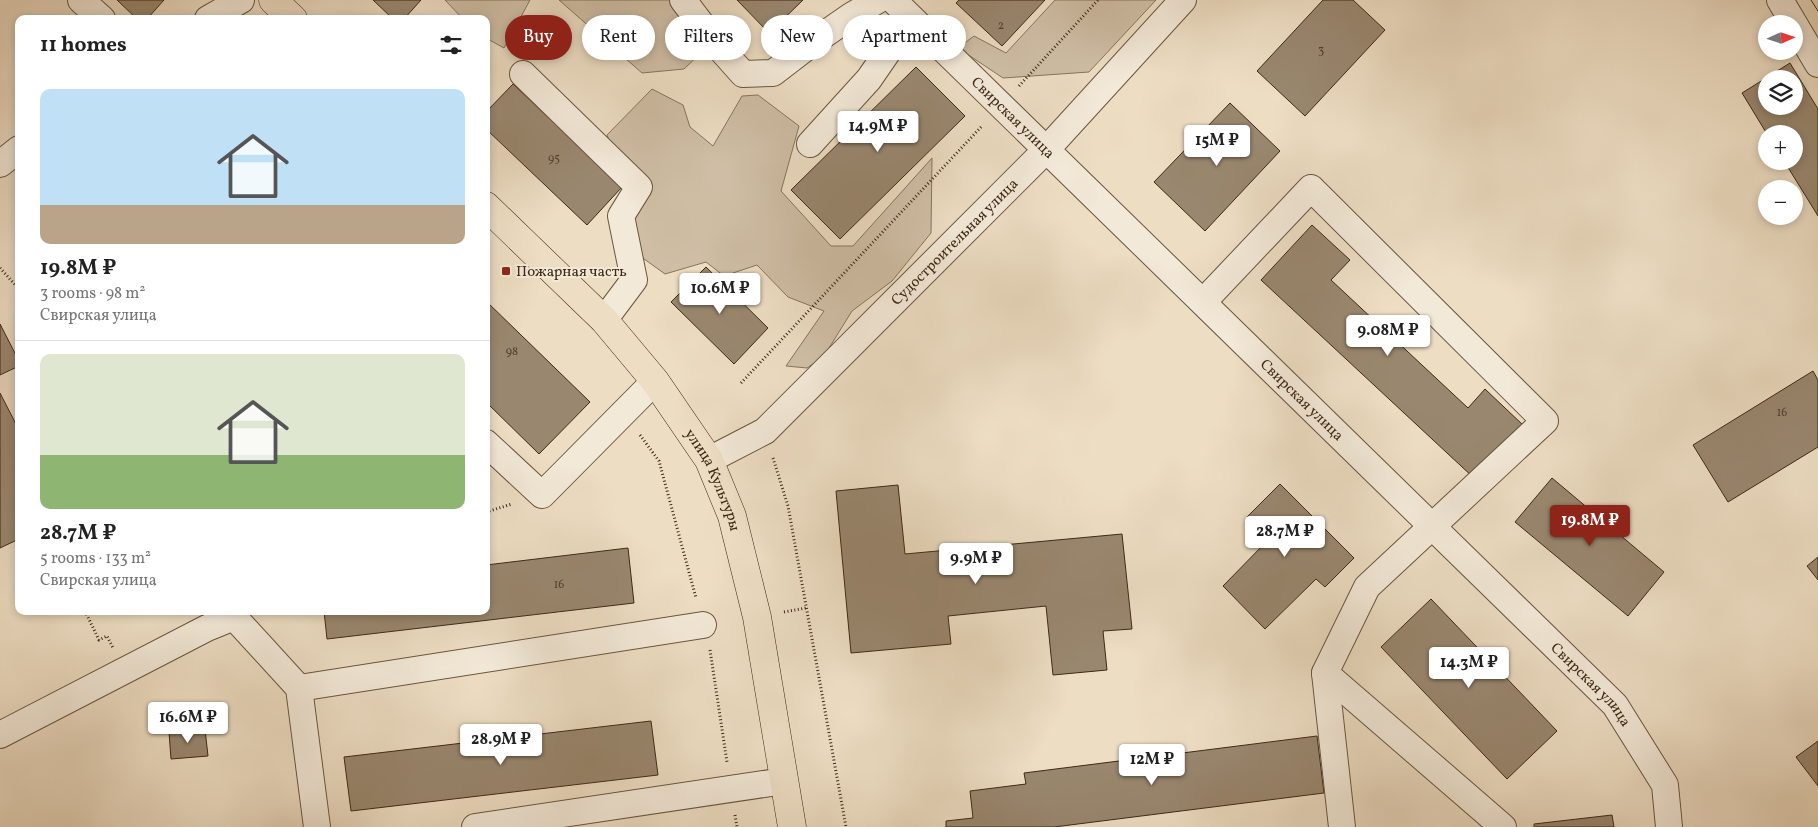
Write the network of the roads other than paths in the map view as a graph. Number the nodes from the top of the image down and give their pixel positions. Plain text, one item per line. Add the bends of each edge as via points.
1 (81, 0) edge
2 (241, 0) edge
3 (273, 0) edge
4 (683, 0) edge
5 (878, 0) edge
6 (1183, 0) edge
7 (1780, 0) edge
8 (905, 7) edge
9 (98, 15) edge
10 (215, 15) edge
11 (289, 15) edge
12 (1818, 64) edge
13 (523, 74) dead end
14 (810, 144) dead end
15 (1046, 150) junction
16 (490, 210) edge
17 (1203, 302) junction
18 (604, 320) junction
19 (655, 381) junction
20 (490, 447) edge
21 (709, 460) junction
22 (1433, 527) junction
23 (703, 625) dead end
24 (1325, 673) junction
25 (299, 688) junction
26 (0, 735) edge
27 (784, 781) junction
28 (317, 827) edge
29 (475, 827) edge
30 (792, 827) edge
31 (1342, 827) edge
32 (1503, 827) edge
33 (1669, 827) edge

1 - 9 street
2 - 10 street
3 - 11 main road
4 - 5 street via 743,74 773,74 812,42
6 - 15 street, Судостроительная улица
7 - 12 street
8 - 14 street via 869,79
8 - 15 street, Свирская улица
13 - 18 street via 639,187 622,216 634,280
15 - 17 street, Свирская улица
15 - 21 street, Судостроительная улица via 765,431
16 - 18 main road, улица Культуры
17 - 22 street, Свирская улица
17 - 22 street via 1312,188 1545,421
18 - 19 main road, улица Культуры
19 - 20 street via 542,494
19 - 21 main road, улица Культуры
21 - 27 main road, улица Культуры via 732,516 755,608
22 - 24 street via 1367,587
22 - 33 street, Свирская улица via 1615,705 1665,785
23 - 25 street
24 - 31 street
24 - 32 street
25 - 26 street via 234,617
25 - 28 street
27 - 29 street
27 - 30 main road, улица Культуры

